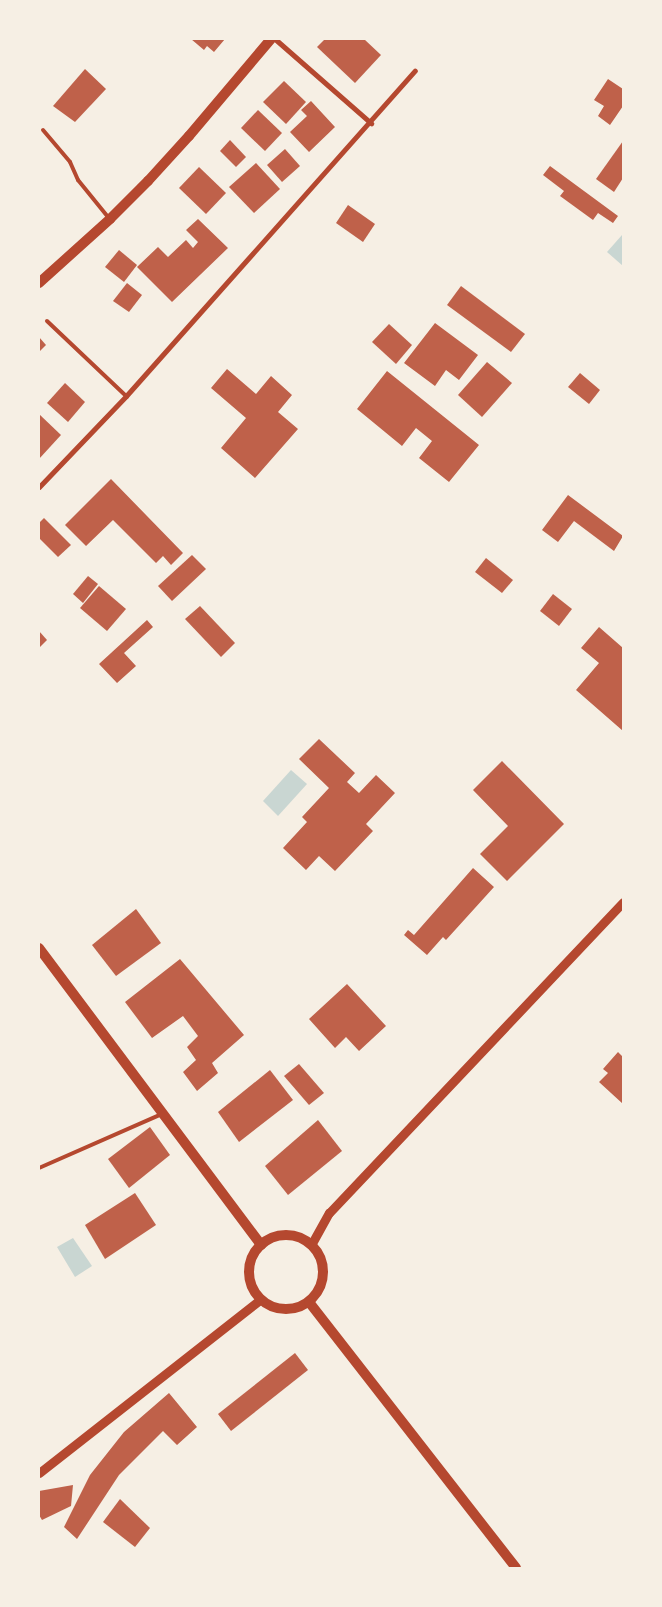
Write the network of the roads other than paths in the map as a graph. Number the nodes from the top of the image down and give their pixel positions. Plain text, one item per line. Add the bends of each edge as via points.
1 (271, 39) edge
2 (275, 39) edge
3 (415, 71) dead end
4 (371, 123) junction
5 (43, 130) dead end
6 (110, 220) junction
7 (39, 283) edge
8 (47, 321) dead end
9 (126, 396) junction
10 (39, 487) edge
11 (623, 902) edge
12 (39, 948) edge
13 (160, 1115) junction
14 (39, 1168) edge
15 (260, 1245) junction
16 (311, 1245) junction
17 (260, 1300) junction
18 (309, 1302) junction
19 (39, 1473) edge
20 (516, 1568) edge

1 - 6 main road via 190,136
2 - 4 street
3 - 4 street
4 - 9 street
5 - 6 lane via 70,162 78,180
6 - 7 main road
8 - 9 lane
9 - 10 street
11 - 16 street via 329,1213
12 - 13 main road
13 - 14 lane
13 - 15 main road
15 - 16 main road via 286,1236
15 - 17 main road via 249,1266 249,1278
16 - 18 main road via 321,1262 322,1280
17 - 18 main road via 269,1306 289,1310
17 - 19 street
18 - 20 main road

